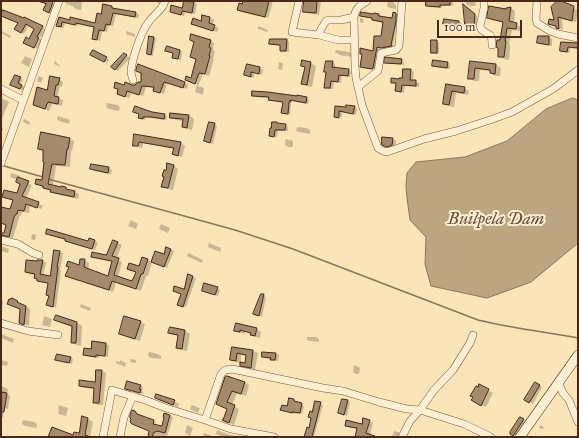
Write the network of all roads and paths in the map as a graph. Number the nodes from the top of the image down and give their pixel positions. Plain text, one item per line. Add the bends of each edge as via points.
1 (59, 1) edge
2 (165, 1) edge
3 (299, 1) edge
4 (367, 1) edge
5 (402, 1) edge
6 (484, 1) edge
7 (537, 1) edge
8 (354, 17) junction
9 (319, 35) junction
10 (578, 38) edge
11 (354, 40) junction
12 (492, 45) dead end
13 (578, 70) edge
14 (133, 80) dead end
15 (358, 87) junction
16 (1, 89) edge
17 (23, 100) junction
18 (2, 161) edge
19 (1, 240) edge
20 (39, 255) dead end
21 (1, 322) edge
22 (58, 335) dead end
23 (474, 335) dead end
24 (578, 355) edge
25 (558, 382) junction
26 (133, 396) junction
27 (420, 410) junction
28 (206, 420) junction
29 (578, 422) edge
30 (103, 437) edge
31 (120, 437) edge
32 (274, 437) edge
33 (402, 437) edge
34 (491, 437) edge
35 (520, 437) edge

1 - 17 street
2 - 14 street via 143,30 131,70
3 - 9 street via 292,32
4 - 8 street via 360,5
5 - 15 street via 399,46 396,50 381,53 378,71
6 - 12 street via 480,26 491,35
7 - 10 street via 537,23 558,34
8 - 9 street via 326,21
8 - 11 street
9 - 11 street via 338,40
11 - 15 street
13 - 15 street via 553,89 512,112 387,152 378,148
16 - 17 street
17 - 18 street
19 - 20 street via 18,244
21 - 22 street via 28,331
23 - 27 street via 453,370
24 - 25 street
25 - 29 street
25 - 35 street
26 - 28 street
26 - 30 street via 112,390
26 - 31 street via 124,417
27 - 28 street via 407,409 343,391 232,369 221,374
27 - 33 street via 410,421
27 - 34 street via 464,424
28 - 32 street via 231,429

